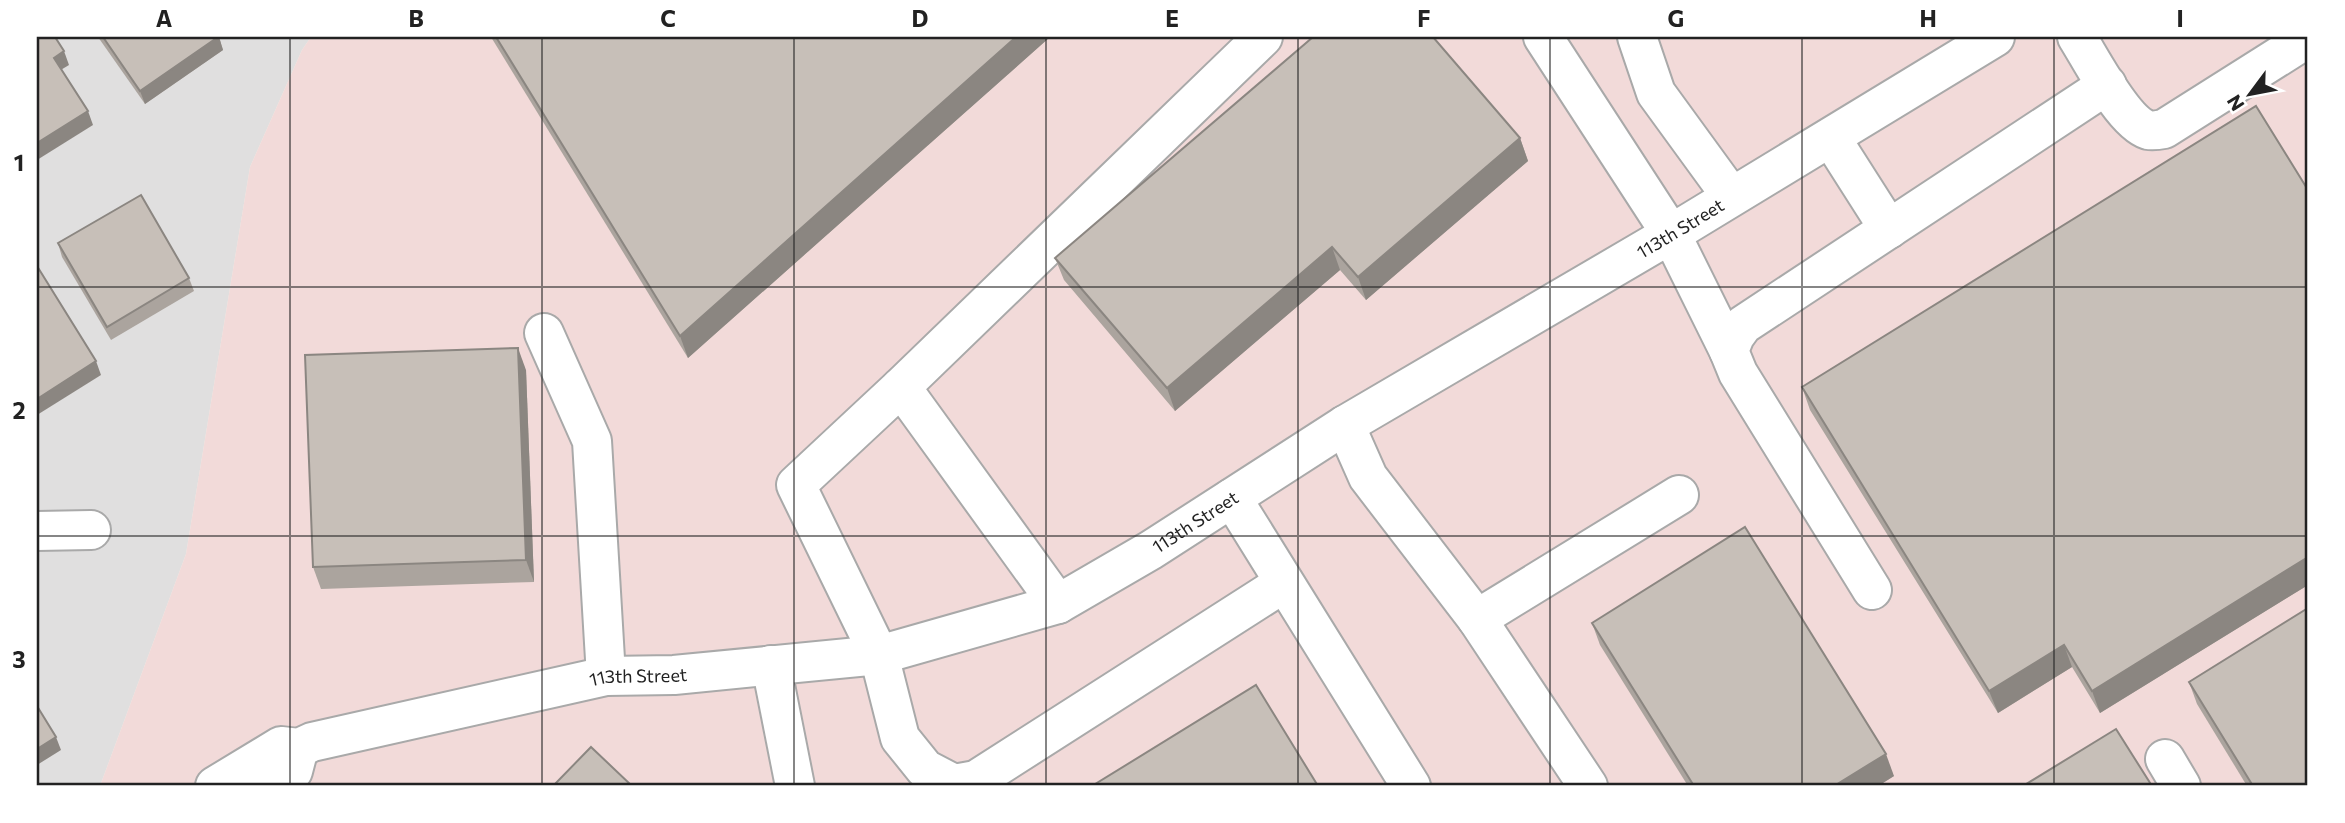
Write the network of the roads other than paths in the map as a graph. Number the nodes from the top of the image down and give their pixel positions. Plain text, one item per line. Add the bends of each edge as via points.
1 (1263, 37) edge
2 (1543, 37) edge
3 (1637, 37) edge
4 (1995, 37) edge
5 (2077, 37) edge
6 (2308, 37) edge
7 (2107, 85) junction
8 (1831, 138) junction
9 (1731, 196) junction
10 (1889, 229) junction
11 (1671, 234) junction
12 (544, 333) dead end
13 (1729, 351) junction
14 (901, 387) junction
15 (1345, 425) junction
16 (1679, 495) dead end
17 (1232, 498) junction
18 (91, 530) dead end
19 (37, 531) edge
20 (1284, 583) junction
21 (1872, 590) dead end
22 (1058, 604) junction
23 (1477, 619) junction
24 (879, 655) junction
25 (771, 665) junction
26 (606, 676) junction
27 (299, 748) junction
28 (215, 786) edge
29 (270, 786) edge
30 (795, 786) edge
31 (1411, 786) edge
32 (1588, 786) edge

1 - 14 street
2 - 11 street
3 - 9 street via 1656,93
4 - 8 street, 113th Street
5 - 7 street
6 - 7 street via 2158,131 2136,123
7 - 10 street
8 - 9 street, 113th Street
8 - 10 street
9 - 11 street, 113th Street
10 - 13 street via 1743,325
11 - 13 street
11 - 15 street, 113th Street
12 - 26 street via 592,441
13 - 21 street via 1738,373
14 - 22 street
14 - 24 street via 796,485
15 - 17 street, 113th Street
15 - 23 street via 1368,477
16 - 23 street
17 - 20 street
17 - 22 street, 113th Street
18 - 19 street
20 - 24 street via 976,780 954,784 925,769 900,738
20 - 31 street
22 - 24 street, 113th Street
23 - 32 street
24 - 25 street, 113th Street
25 - 26 street, 113th Street via 674,675
25 - 30 street
26 - 27 street, 113th Street
27 - 28 street, 113th Street via 281,746
27 - 29 street via 293,771

